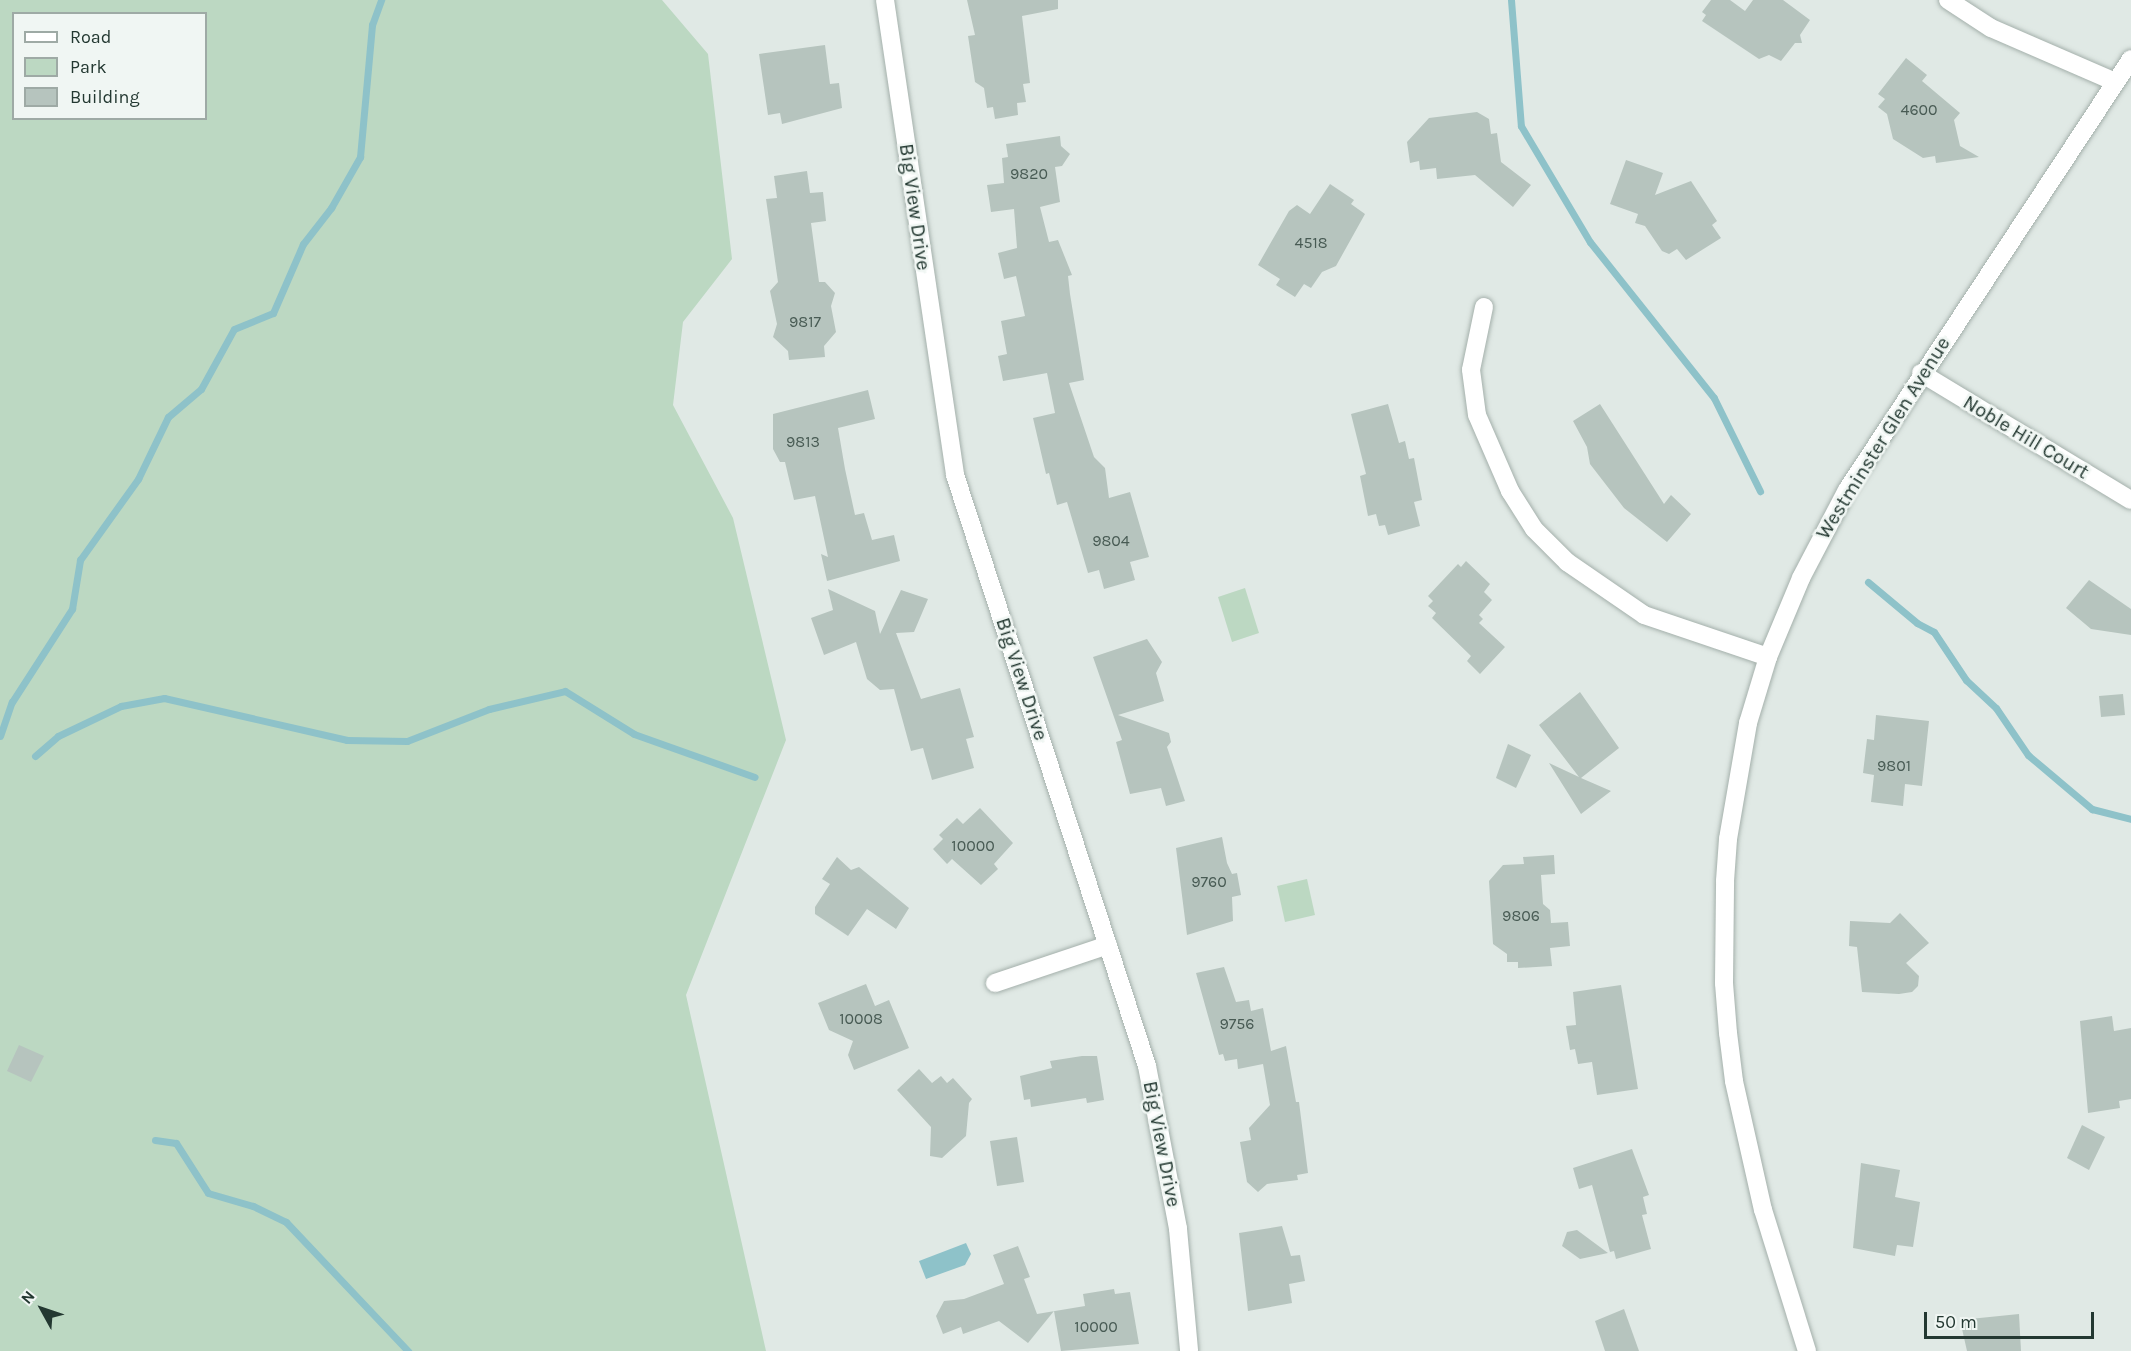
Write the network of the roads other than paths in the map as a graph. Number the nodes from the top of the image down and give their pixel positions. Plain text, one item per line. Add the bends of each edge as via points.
1 (885, 0) edge
2 (1948, 0) edge
3 (2131, 59) edge
4 (2115, 82) junction
5 (1484, 307) dead end
6 (1921, 373) junction
7 (2131, 500) edge
8 (1768, 657) junction
9 (1108, 945) junction
10 (995, 983) dead end
11 (1189, 1351) edge
12 (1807, 1351) edge

1 - 9 street, Big View Drive via 955,475
2 - 4 street via 1991,28
3 - 4 street, Westminster Glen Avenue
4 - 6 street, Westminster Glen Avenue
5 - 8 street via 1471,370 1477,415 1510,491 1534,529 1567,562 1644,615
6 - 7 street, Noble Hill Court
6 - 8 street, Westminster Glen Avenue via 1827,527
8 - 12 street, Westminster Glen Avenue via 1748,723 1728,838 1722,921 1724,983 1734,1081 1750,1154
9 - 10 street
9 - 11 street, Big View Drive via 1147,1066 1178,1229

